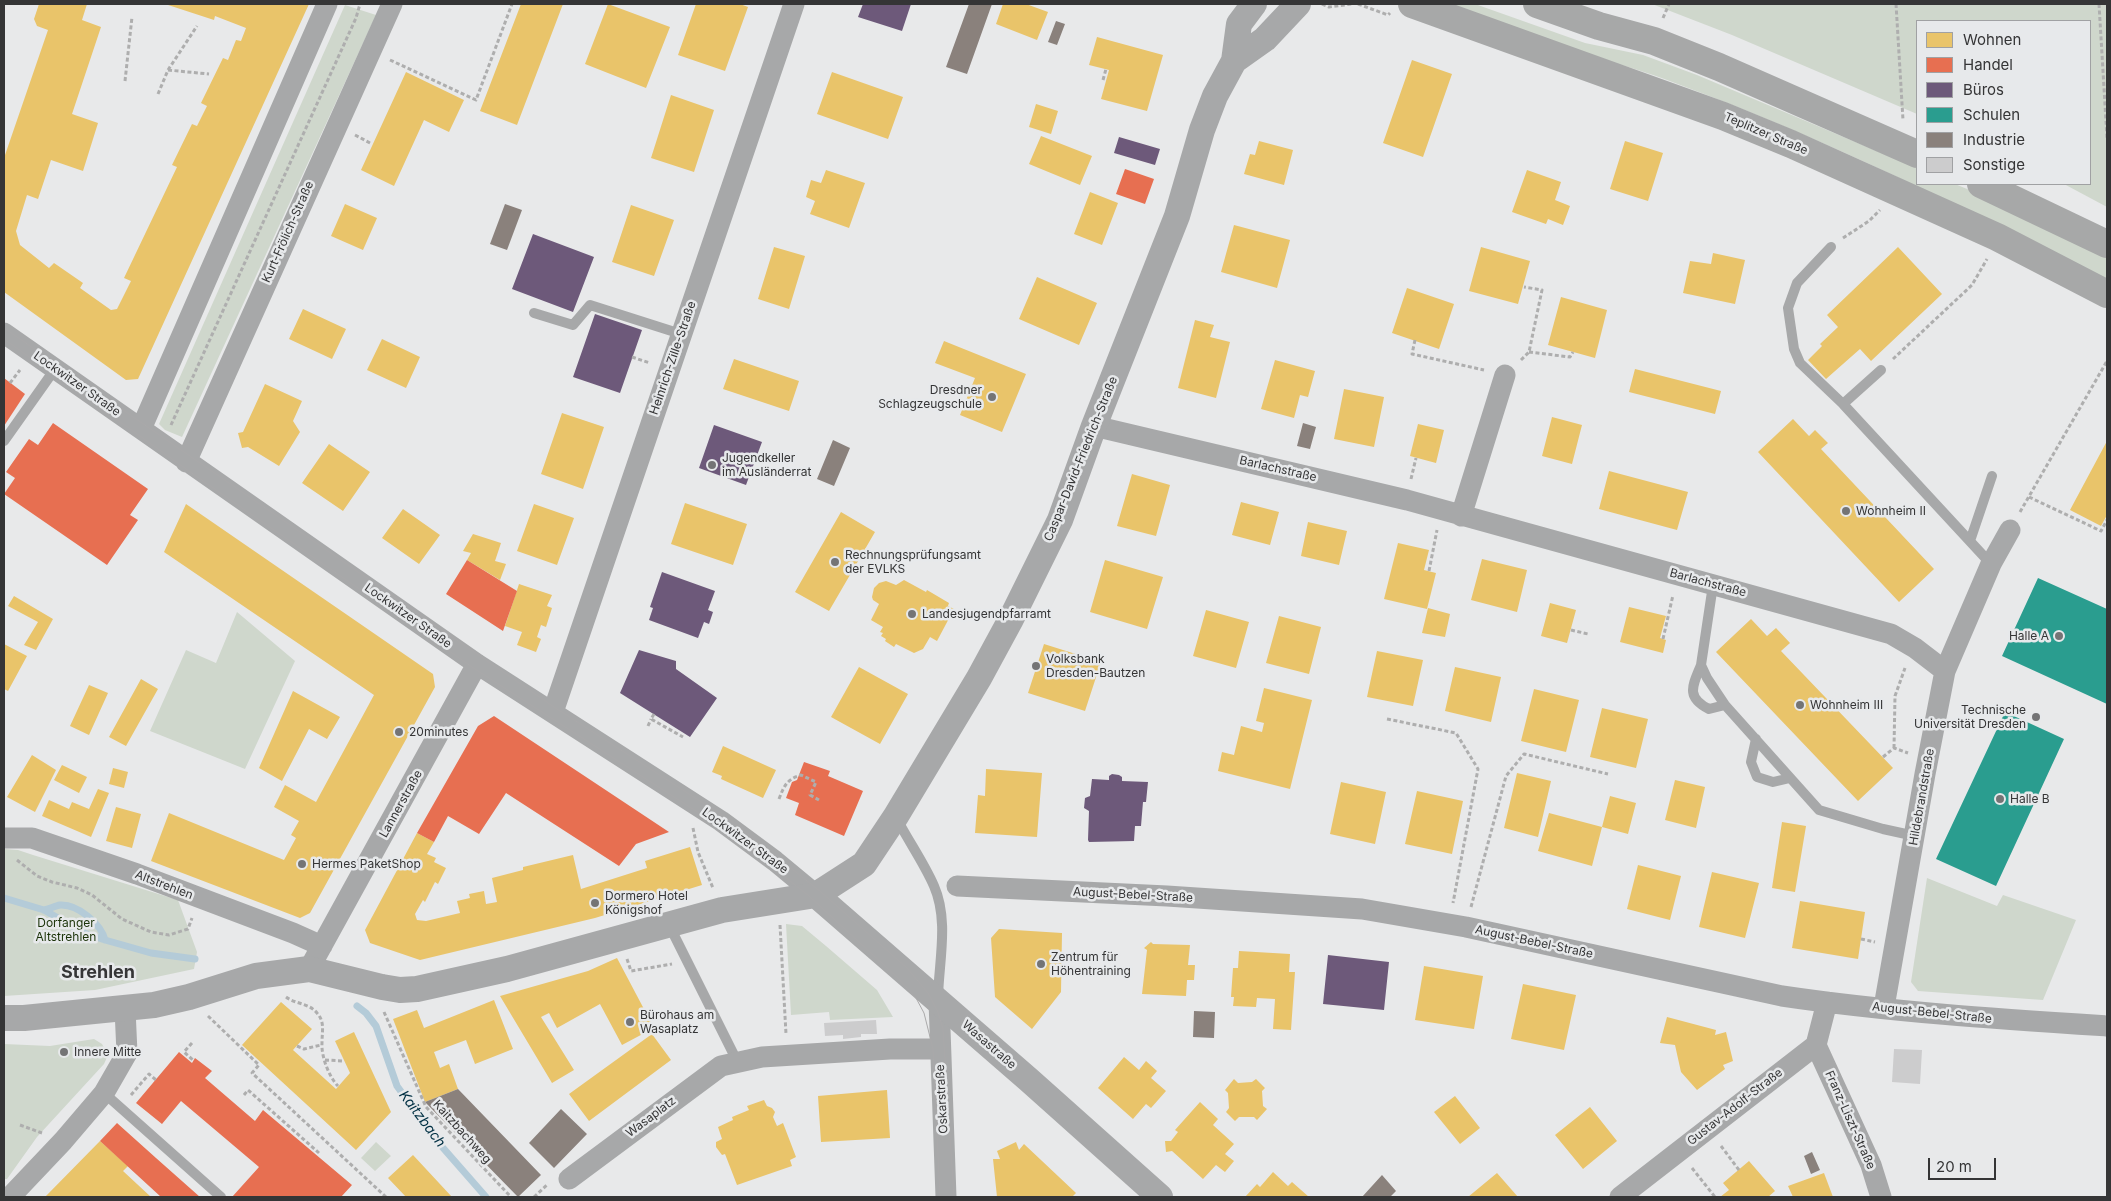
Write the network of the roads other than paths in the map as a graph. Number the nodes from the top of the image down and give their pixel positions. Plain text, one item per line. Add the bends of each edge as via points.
1 (327, 4) edge
2 (392, 4) edge
3 (794, 4) edge
4 (1254, 4) edge
5 (1298, 4) edge
6 (1412, 4) edge
7 (1537, 4) edge
8 (1234, 61) junction
9 (1911, 151) edge
10 (1983, 185) edge
11 (2107, 244) edge
12 (1831, 247) road end
13 (2107, 294) edge
14 (534, 313) dead end
15 (4, 334) edge
16 (682, 334) junction
17 (55, 369) junction
18 (1881, 370) road end
19 (1505, 375) road end
20 (1843, 404) junction
21 (1094, 426) junction
22 (141, 429) junction
23 (4, 441) edge
24 (186, 462) junction
25 (1992, 476) dead end
26 (1451, 513) junction
27 (2010, 530) road end
28 (1970, 541) junction
29 (1991, 564) junction
30 (1713, 585) junction
31 (477, 664) junction
32 (1701, 665) junction
33 (1945, 671) junction
34 (1724, 705) junction
35 (553, 712) junction
36 (1756, 739) junction
37 (1790, 778) junction
38 (896, 816) junction
39 (1915, 836) junction
40 (7, 846) edge
41 (946, 887) junction
42 (816, 895) junction
43 (669, 924) junction
44 (322, 946) junction
45 (309, 969) junction
46 (939, 1001) junction
47 (1827, 1002) junction
48 (1884, 1007) junction
49 (125, 1009) junction
50 (4, 1018) edge
51 (2107, 1026) edge
52 (1816, 1044) junction
53 (939, 1049) junction
54 (737, 1061) junction
55 (104, 1092) junction
56 (569, 1179) dead end
57 (10, 1197) edge
58 (222, 1197) edge
59 (946, 1197) edge
60 (1160, 1197) edge
61 (1620, 1197) edge
62 (1881, 1197) edge

1 - 22 street
2 - 24 street, Kurt-Frölich-Straße
3 - 16 street, Heinrich-Zille-Straße
4 - 8 street, Caspar-David-Friedrich-Straße via 1240,24
5 - 8 street, Caspar-David-Friedrich-Straße via 1265,39
6 - 13 main road, Teplitzer Straße via 1723,116 1791,144 1997,237
7 - 9 main road via 1654,41
8 - 21 street, Caspar-David-Friedrich-Straße via 1215,96 1177,216
10 - 11 main road
12 - 20 lane via 1797,283 1788,308 1794,349 1800,363
14 - 16 lane via 573,325 590,305
15 - 17 street, Lockwitzer Straße
16 - 35 street, Heinrich-Zille-Straße
17 - 22 street, Lockwitzer Straße
17 - 23 lane
18 - 20 lane
19 - 26 street
20 - 28 lane
21 - 26 street, Barlachstraße via 1397,497
21 - 38 street, Caspar-David-Friedrich-Straße via 1060,520 1010,619
22 - 24 street, Lockwitzer Straße
24 - 31 street, Lockwitzer Straße
25 - 28 lane
26 - 30 street, Barlachstraße
27 - 29 street, Hildebrandstraße
28 - 29 lane
29 - 33 street, Hildebrandstraße
30 - 32 lane
30 - 33 street, Barlachstraße via 1891,634
31 - 35 street, Lockwitzer Straße
31 - 44 street, Lannerstraße
32 - 34 lane
32 - 34 lane via 1692,686 1693,696 1698,704 1709,709
33 - 39 street, Hildebrandstraße
34 - 36 lane
35 - 42 street, Lockwitzer Straße via 733,829
36 - 37 lane
36 - 37 lane via 1751,762 1757,778 1773,782
37 - 39 lane via 1819,810
38 - 41 lane
38 - 42 street, Caspar-David-Friedrich-Straße via 864,864
39 - 48 street, Hildebrandstraße
40 - 44 street, Altstrehlen via 32,838 138,874
41 - 46 lane via 938,900 942,942
41 - 47 street, August-Bebel-Straße via 1168,896 1362,909 1458,925 1773,994
42 - 43 street via 722,910
42 - 46 street, Wasastraße
43 - 45 street via 507,969 417,989 382,987
43 - 54 lane
44 - 45 street, Lannerstraße
45 - 49 street via 256,976 189,997
46 - 53 street, Oskarstraße
46 - 60 street, Wasastraße
47 - 48 street, August-Bebel-Straße
47 - 52 street
48 - 51 street, August-Bebel-Straße via 1978,1018
49 - 50 street
49 - 55 street via 128,1053
52 - 61 street, Gustav-Adolf-Straße
52 - 62 street, Franz-Liszt-Straße via 1871,1165
53 - 54 street, Wasaplatz via 890,1049
53 - 59 street, Oskarstraße
54 - 56 street, Wasaplatz via 708,1075
55 - 57 street
55 - 58 lane

